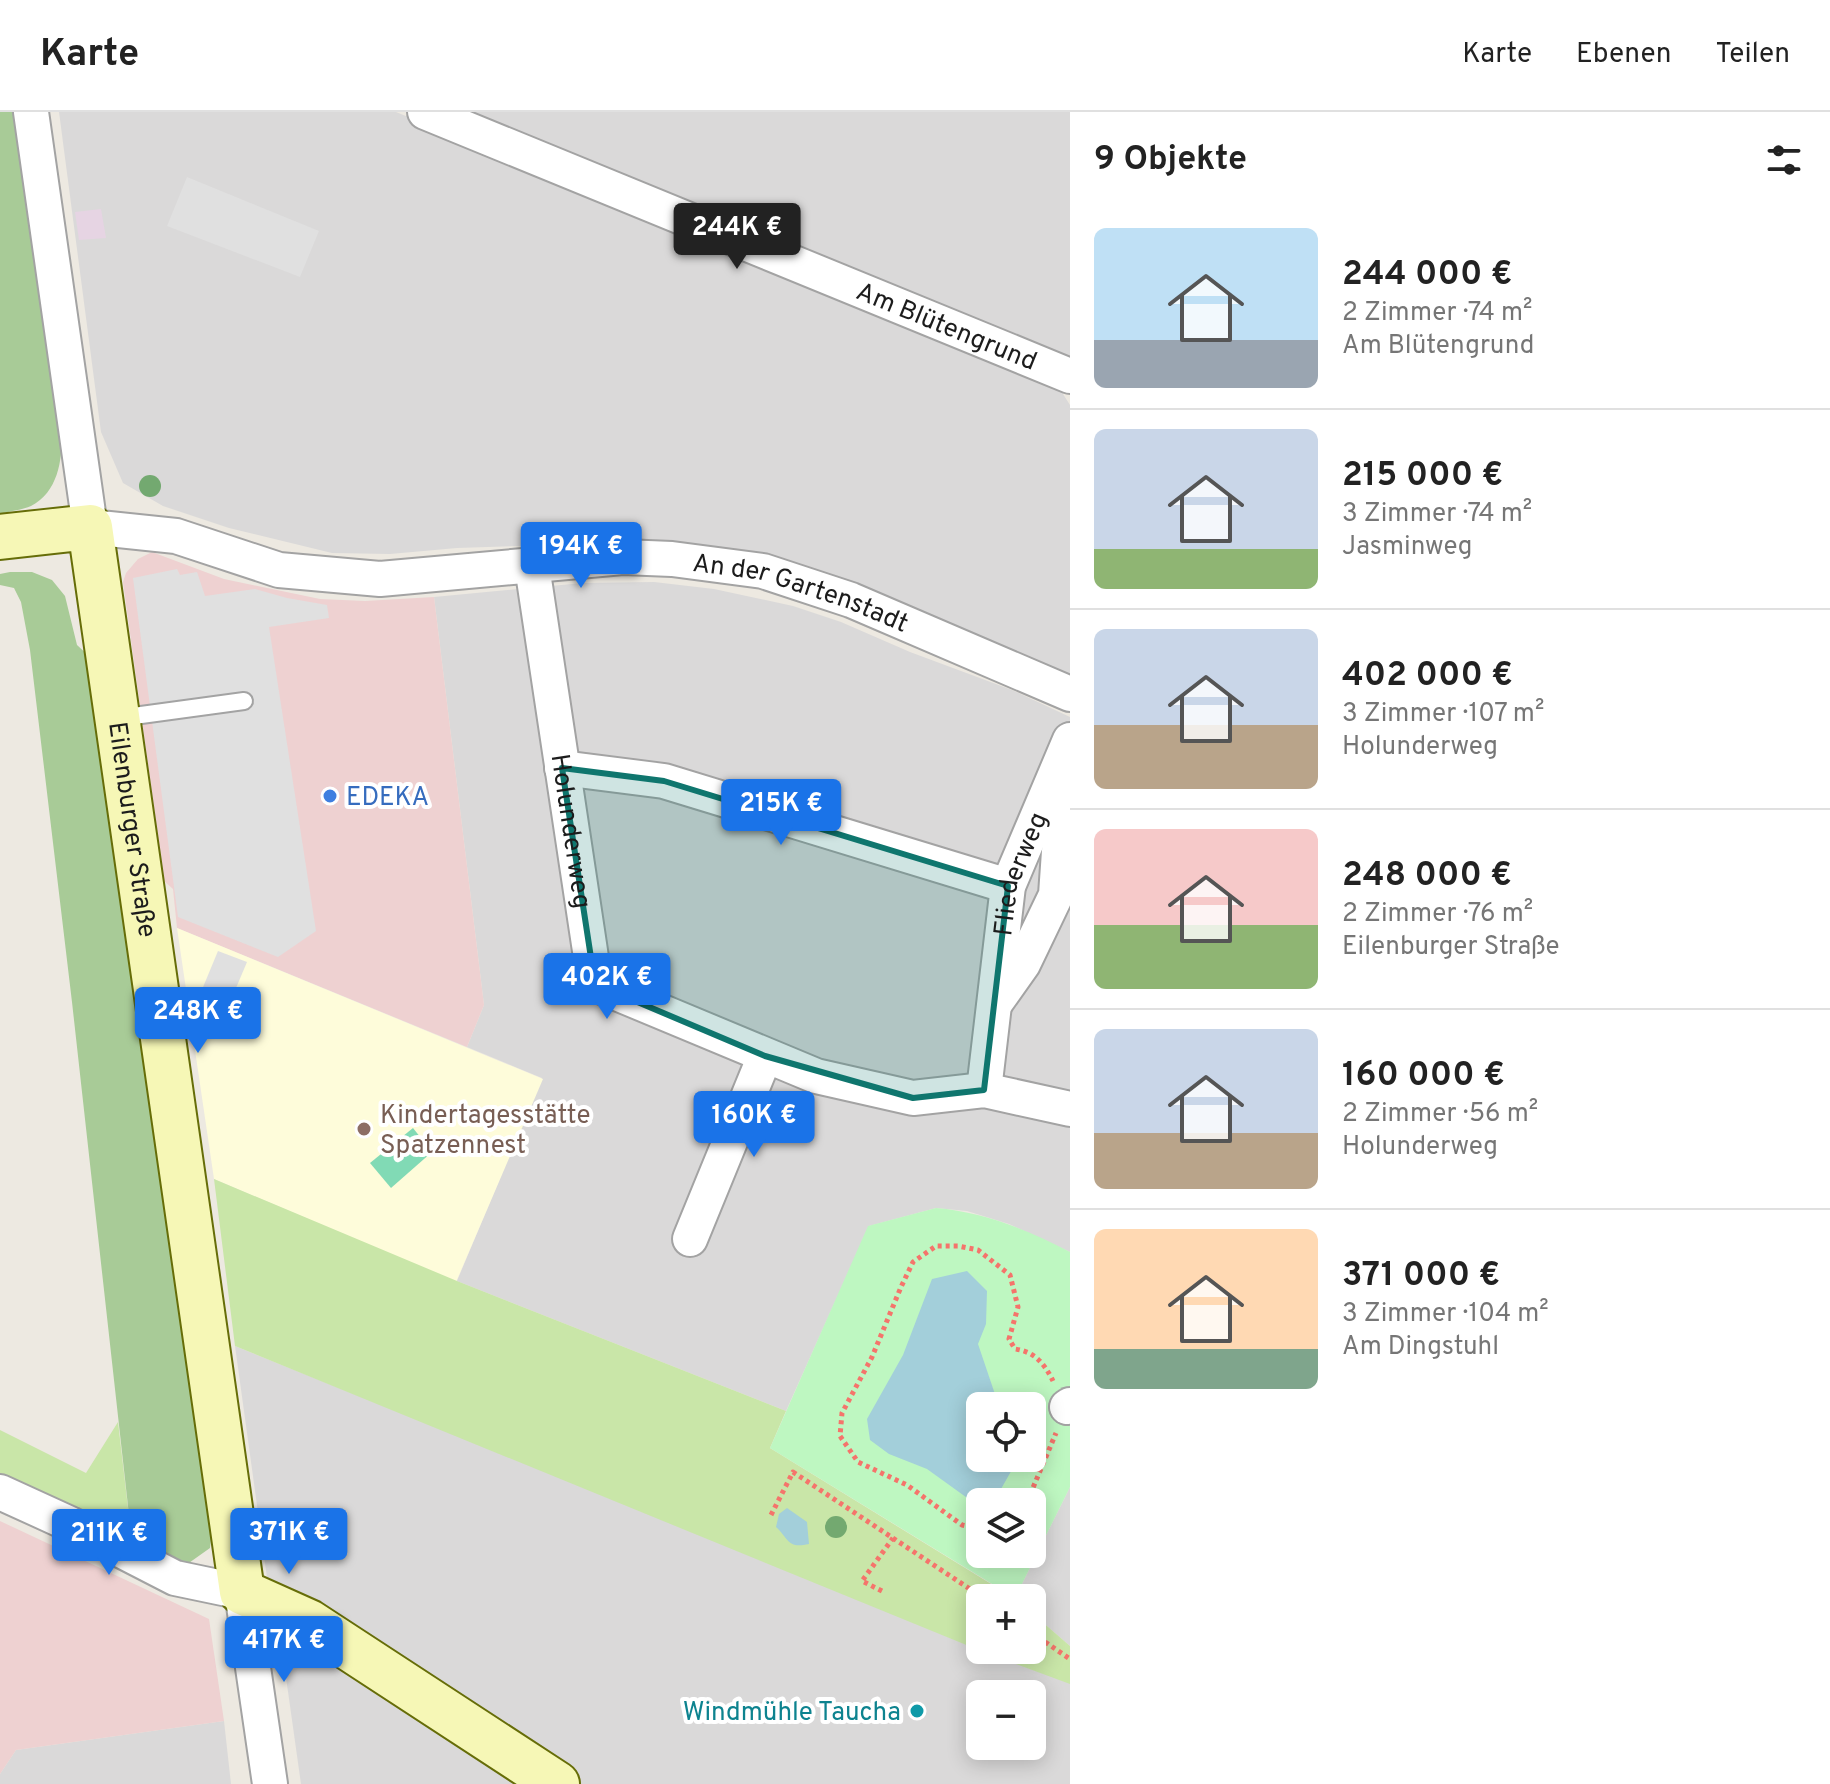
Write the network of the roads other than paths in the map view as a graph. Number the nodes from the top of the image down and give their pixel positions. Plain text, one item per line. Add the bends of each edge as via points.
1 (31, 112) edge
2 (425, 112) edge
3 (1070, 376) edge
4 (90, 527) junction
5 (0, 537) edge
6 (532, 566) junction
7 (1070, 694) edge
8 (244, 701) dead end
9 (117, 718) junction
10 (1068, 745) edge
11 (562, 768) junction
12 (1008, 886) junction
13 (994, 1004) junction
14 (765, 1056) junction
15 (984, 1090) junction
16 (1070, 1109) edge
17 (690, 1239) dead end
18 (0, 1492) edge
19 (242, 1592) junction
20 (270, 1784) edge
21 (557, 1784) edge

1 - 4 street, Eilenburger Straße
2 - 3 street, Am Blütengrund
4 - 5 street
4 - 6 street, An der Gartenstadt via 176,536 279,570 380,579
4 - 9 street, Eilenburger Straße
6 - 7 street, An der Gartenstadt via 623,557 763,571 851,600
6 - 11 street, Holunderweg
8 - 9 lane
9 - 19 street, Eilenburger Straße
10 - 12 street, Fliederweg
10 - 13 street, Fliederweg via 1056,895 1023,964
11 - 12 street via 664,781
11 - 14 street, Holunderweg via 595,984
12 - 13 street, Fliederweg
13 - 15 street, Fliederweg
14 - 15 street, Holunderweg via 816,1076 913,1098
14 - 17 street
15 - 16 street, Holunderweg
18 - 19 street via 175,1578
19 - 20 street, Eilenburger Straße
19 - 21 street via 309,1622

